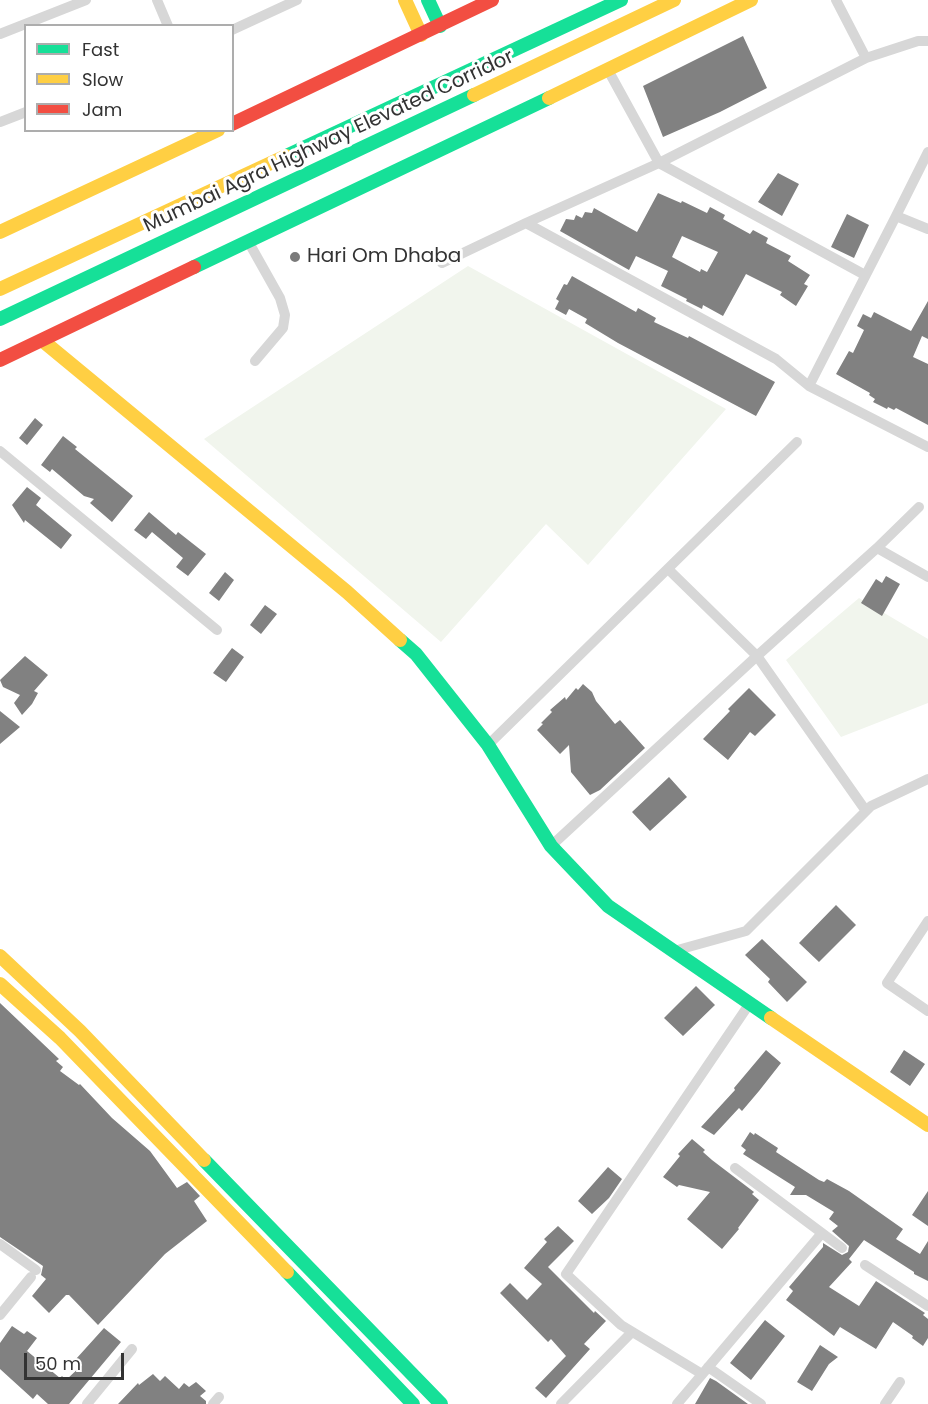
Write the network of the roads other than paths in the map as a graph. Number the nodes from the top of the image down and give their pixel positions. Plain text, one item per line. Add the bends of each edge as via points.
1 (86, 0) edge
2 (157, 0) edge
3 (297, 0) edge
4 (405, 0) edge
5 (428, 0) edge
6 (492, 0) edge
7 (621, 0) edge
8 (674, 0) edge
9 (751, 0) edge
10 (836, 0) edge
11 (70, 3) edge
12 (167, 24) edge
13 (440, 26) junction
14 (234, 29) edge
15 (0, 34) edge
16 (420, 35) junction
17 (928, 41) edge
18 (866, 58) junction
19 (608, 70) junction
20 (24, 113) edge
21 (0, 122) edge
22 (234, 123) edge
23 (216, 132) edge
24 (928, 152) edge
25 (659, 163) junction
26 (896, 216) junction
27 (526, 223) junction
28 (928, 230) edge
29 (0, 232) edge
30 (248, 241) junction
31 (442, 263) dead end
32 (865, 275) junction
33 (0, 289) edge
34 (0, 319) edge
35 (43, 340) junction
36 (0, 360) edge
37 (255, 361) dead end
38 (808, 386) junction
39 (797, 442) dead end
40 (928, 447) edge
41 (0, 451) edge
42 (919, 507) dead end
43 (877, 548) junction
44 (669, 569) junction
45 (928, 577) edge
46 (217, 630) dead end
47 (757, 656) junction
48 (488, 745) junction
49 (928, 779) edge
50 (866, 811) junction
51 (551, 846) junction
52 (928, 921) edge
53 (674, 951) junction
54 (0, 956) edge
55 (0, 984) edge
56 (750, 1003) junction
57 (928, 1011) edge
58 (928, 1125) edge
59 (735, 1168) dead end
60 (822, 1233) junction
61 (0, 1244) edge
62 (842, 1248) dead end
63 (865, 1265) dead end
64 (928, 1306) edge
65 (0, 1315) edge
66 (632, 1332) junction
67 (132, 1349) dead end
68 (705, 1371) junction
69 (900, 1382) dead end
70 (87, 1404) edge
71 (413, 1404) edge
72 (441, 1404) edge
73 (561, 1404) edge
74 (677, 1404) edge
75 (761, 1404) edge
76 (885, 1404) edge

1 - 11 street
2 - 12 street
3 - 14 street
4 - 16 main road
5 - 13 main road
6 - 13 main road
7 - 33 main road, Mumbai Agra Highway Elevated Corridor
8 - 34 main road, Mumbai Agra Highway Elevated Corridor
9 - 19 main road
10 - 18 street
11 - 15 street
13 - 16 main road
16 - 22 main road
17 - 18 street
18 - 25 street
19 - 25 street
19 - 30 main road
20 - 21 street
23 - 29 main road
24 - 26 street
25 - 27 street
25 - 32 street
26 - 28 street
26 - 32 street
27 - 31 street
27 - 38 street via 756,347
30 - 35 main road
30 - 37 street via 280,298 285,315 283,328
32 - 38 street
35 - 36 main road
35 - 48 main road via 408,646
38 - 40 street
39 - 44 street
41 - 46 street
42 - 43 street
43 - 45 street
43 - 47 street
44 - 47 street
44 - 48 street
47 - 50 street
47 - 51 street
48 - 51 main road
49 - 50 street
50 - 53 street via 746,931
51 - 53 main road via 608,906
52 - 57 street via 887,983
53 - 56 main road
54 - 72 main road via 80,1031
55 - 71 main road via 60,1038
56 - 58 main road
56 - 66 street via 566,1274
59 - 60 street
60 - 62 street
60 - 68 street
61 - 65 street via 33,1274
63 - 64 street
66 - 68 street
66 - 73 street
67 - 70 street
68 - 74 street
68 - 75 street
69 - 76 street

